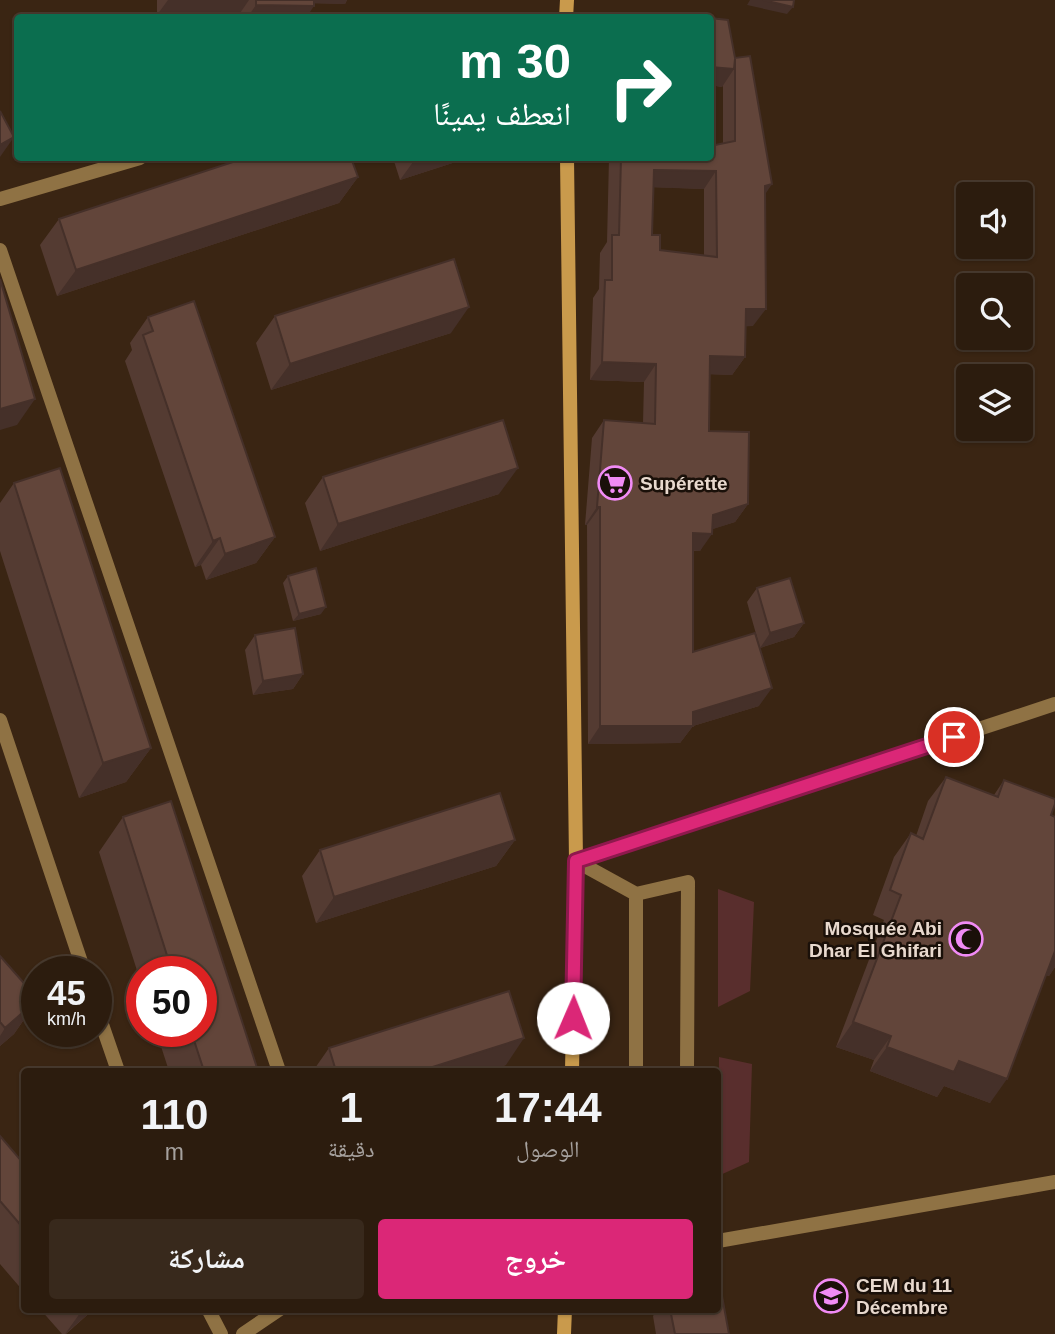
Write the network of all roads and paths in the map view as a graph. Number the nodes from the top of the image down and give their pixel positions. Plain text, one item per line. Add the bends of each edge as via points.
1 (130, 161) edge
2 (567, 161) edge
3 (0, 199) edge
4 (0, 250) edge
5 (1055, 704) edge
6 (0, 720) edge
7 (576, 861) junction
8 (636, 894) junction
9 (79, 956) edge
10 (110, 1047) edge
11 (117, 1068) edge
12 (278, 1068) edge
13 (572, 1068) edge
14 (636, 1068) edge
15 (687, 1068) edge
16 (1055, 1182) edge
17 (721, 1240) edge
18 (210, 1313) edge
19 (274, 1313) edge
20 (565, 1313) edge
21 (221, 1334) edge
22 (243, 1334) edge
23 (564, 1334) edge

1 - 3 street
2 - 7 main road
4 - 12 street
5 - 7 street
6 - 9 street
7 - 8 street
7 - 13 main road
8 - 14 street
8 - 15 street via 688,882
10 - 11 street
16 - 17 street
18 - 21 street
19 - 22 street
20 - 23 main road

